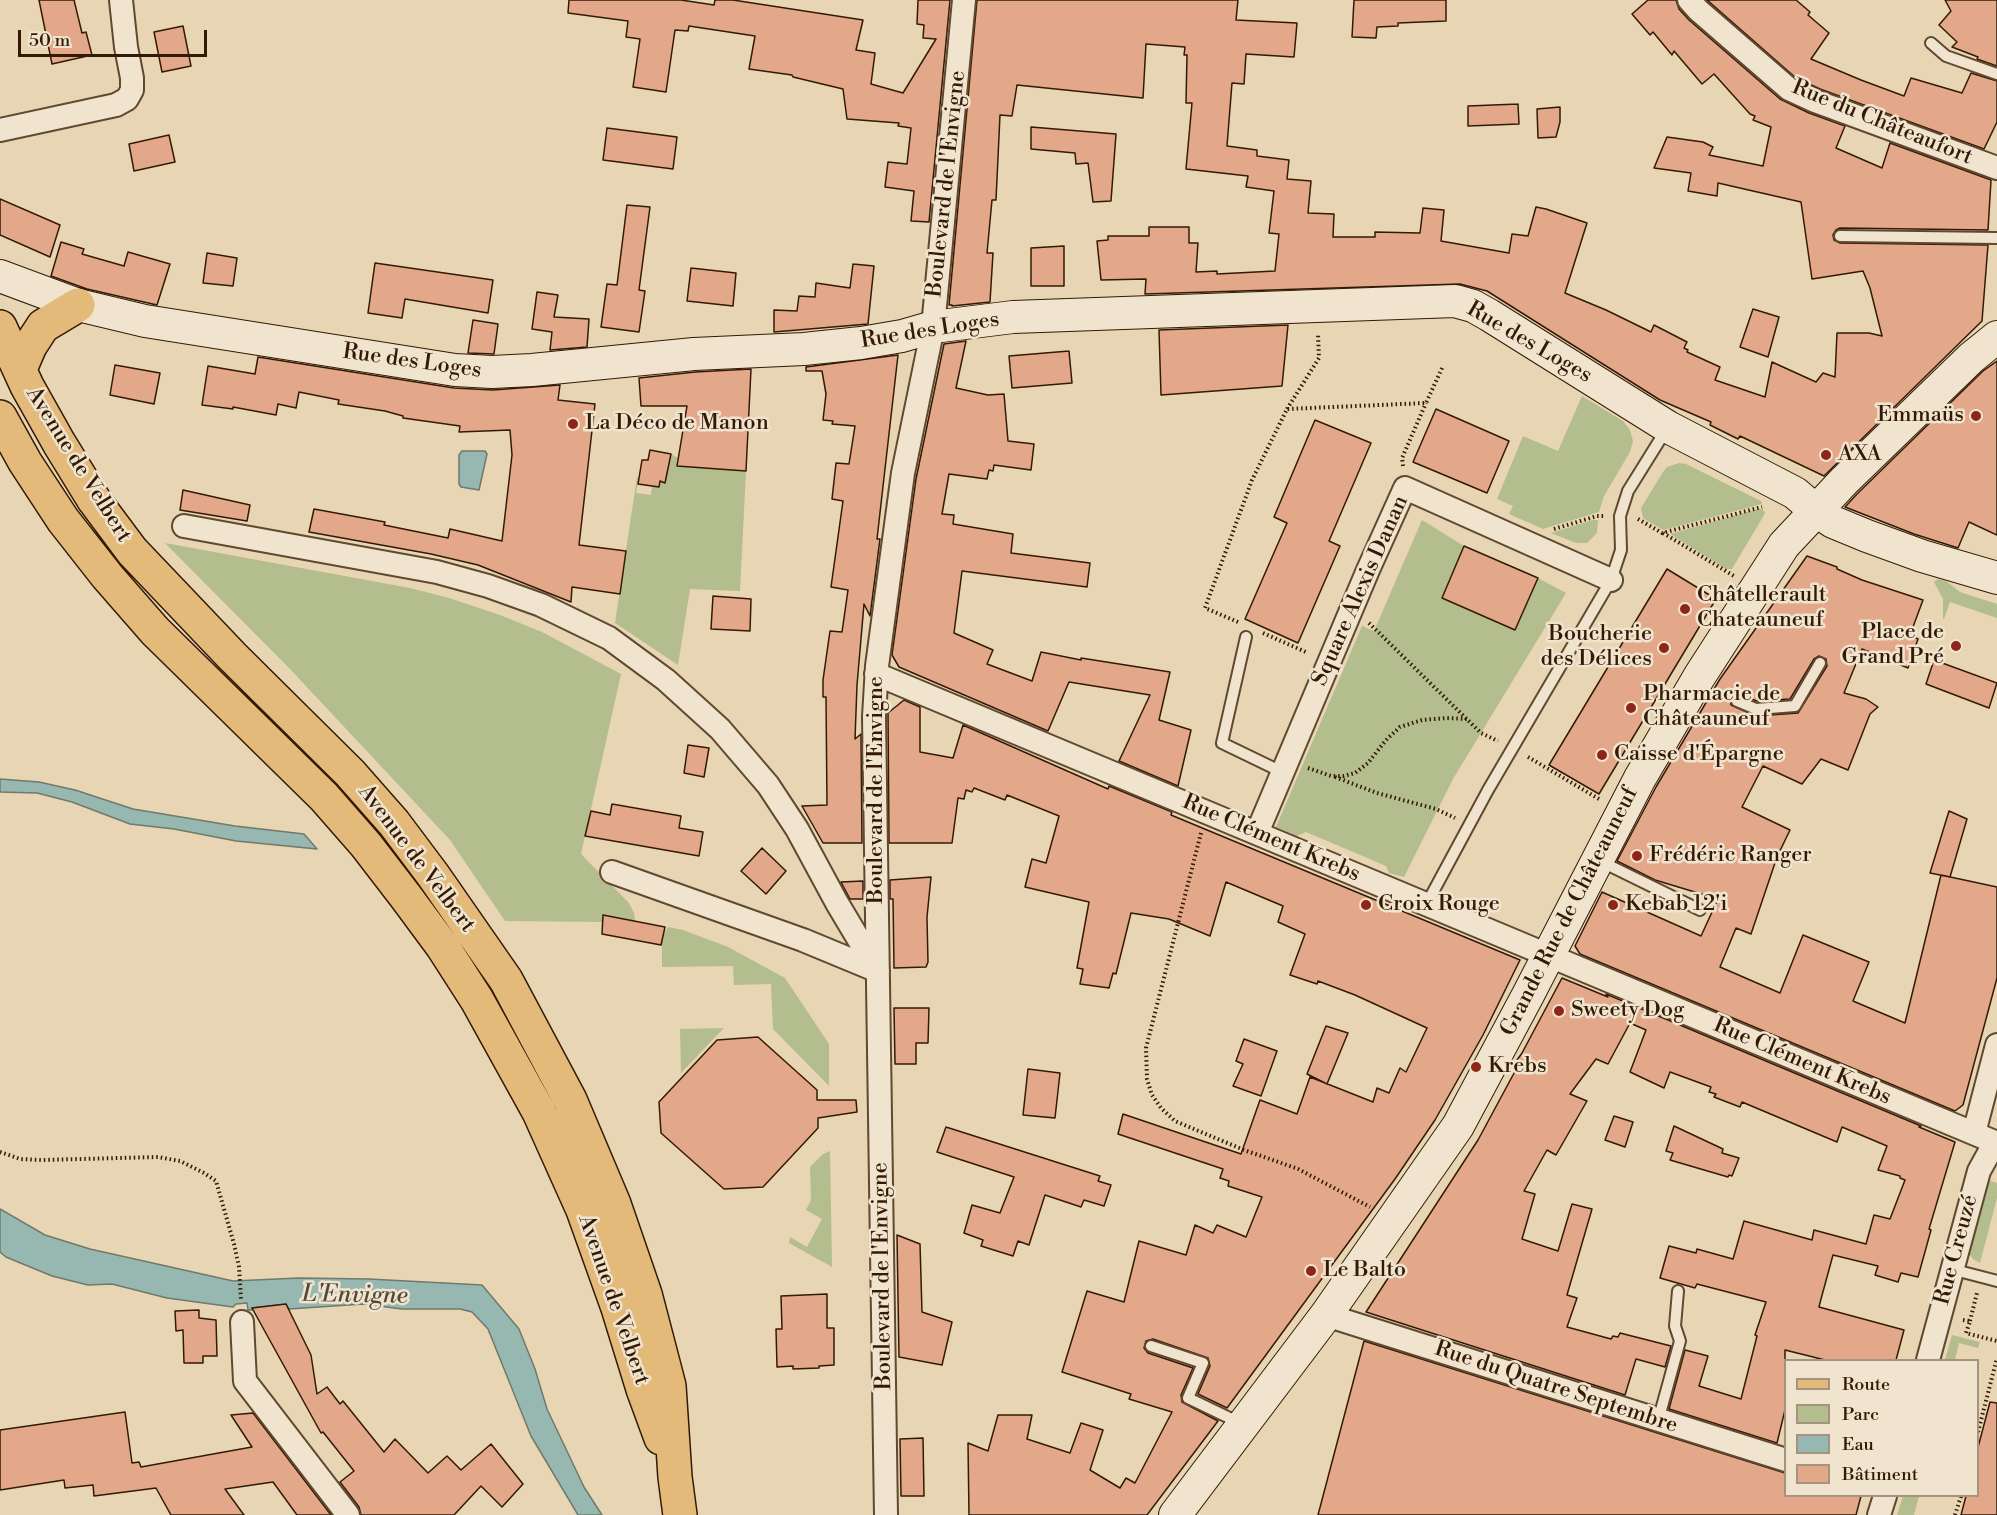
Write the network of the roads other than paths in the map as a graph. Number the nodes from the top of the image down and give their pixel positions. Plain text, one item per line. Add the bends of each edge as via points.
1 (121, 0) edge
2 (964, 0) edge
3 (1689, 0) edge
4 (1931, 43) dead end
5 (1997, 74) edge
6 (0, 130) edge
7 (1997, 168) edge
8 (1840, 236) dead end
9 (1997, 238) edge
10 (0, 276) edge
11 (78, 305) junction
12 (0, 327) edge
13 (933, 327) junction
14 (1997, 338) edge
15 (20, 369) junction
16 (0, 417) edge
17 (1668, 427) junction
18 (1805, 502) junction
19 (184, 526) dead end
20 (1997, 578) edge
21 (1611, 580) junction
22 (1247, 632) road end
23 (1820, 663) dead end
24 (876, 675) junction
25 (1737, 701) dead end
26 (1285, 766) junction
27 (1257, 833) junction
28 (1597, 860) junction
29 (612, 872) dead end
30 (1426, 905) junction
31 (1700, 910) dead end
32 (1549, 956) junction
33 (878, 971) junction
34 (1997, 1045) edge
35 (1974, 1133) junction
36 (1996, 1142) edge
37 (1951, 1269) junction
38 (1997, 1281) edge
39 (1678, 1292) dead end
40 (1326, 1315) junction
41 (242, 1316) road end
42 (1151, 1346) dead end
43 (1928, 1359) edge
44 (1658, 1421) junction
45 (1243, 1425) junction
46 (1784, 1460) edge
47 (675, 1477) junction
48 (1885, 1497) edge
49 (1181, 1513) edge
50 (348, 1515) edge
51 (680, 1515) edge
52 (886, 1515) edge
53 (1879, 1515) edge

1 - 6 street via 132,78 127,99 116,105
2 - 13 street, Boulevard de l'Envigne
3 - 7 street, Rue du Châteaufort via 1789,88
4 - 5 lane via 1946,56
8 - 9 lane
10 - 11 street, Rue des Loges
11 - 13 street, Rue des Loges via 145,321 455,370 492,372 850,344
11 - 15 main road via 43,326
12 - 15 main road, Avenue de Velbert
13 - 17 street, Rue des Loges via 1013,318 1455,301 1473,306
13 - 24 street, Boulevard de l'Envigne via 903,473
14 - 18 street, Grande Rue de Châteauneuf
15 - 47 main road, Avenue de Velbert via 94,500 132,551 387,815 506,980 570,1100 614,1204 645,1294 669,1386
16 - 47 main road, Avenue de Velbert via 63,520 107,576 162,638 324,797 366,845 443,947 477,1000 539,1112 583,1210
17 - 18 street, Rue des Loges
17 - 21 lane via 1629,491 1620,516 1621,550
18 - 20 street, Rue des Loges via 1833,522 1867,536
18 - 28 street, Grande Rue de Châteauneuf via 1784,545 1622,812
19 - 33 street via 437,572 541,605 609,638 666,680 720,729 768,785
21 - 26 street, Square Alexis Danan via 1405,488
21 - 30 lane
22 - 26 lane via 1222,743
23 - 25 lane via 1795,706 1756,709
24 - 27 street, Rue Clément Krebs
24 - 33 street, Boulevard de l'Envigne
26 - 27 street, Square Alexis Danan
27 - 30 street, Rue Clément Krebs
28 - 31 lane
28 - 32 street, Grande Rue de Châteauneuf
29 - 33 street
30 - 32 street, Rue Clément Krebs
32 - 35 street, Rue Clément Krebs
32 - 40 street, Grande Rue de Châteauneuf via 1458,1126
33 - 52 street, Boulevard de l'Envigne
34 - 35 street
35 - 36 street, Rue Clément Krebs
36 - 37 street, Rue Creuzé via 1978,1171
37 - 38 lane
37 - 43 street, Rue Creuzé
39 - 44 lane via 1676,1326 1680,1341
40 - 44 street, Rue du Quatre Septembre
40 - 45 street, Grande Rue de Châteauneuf
41 - 50 street via 245,1381
42 - 45 lane via 1203,1363 1188,1398
44 - 46 street, Rue du Quatre Septembre
45 - 49 street, Grande Rue de Châteauneuf
47 - 51 main road, Avenue de Velbert
48 - 53 street

